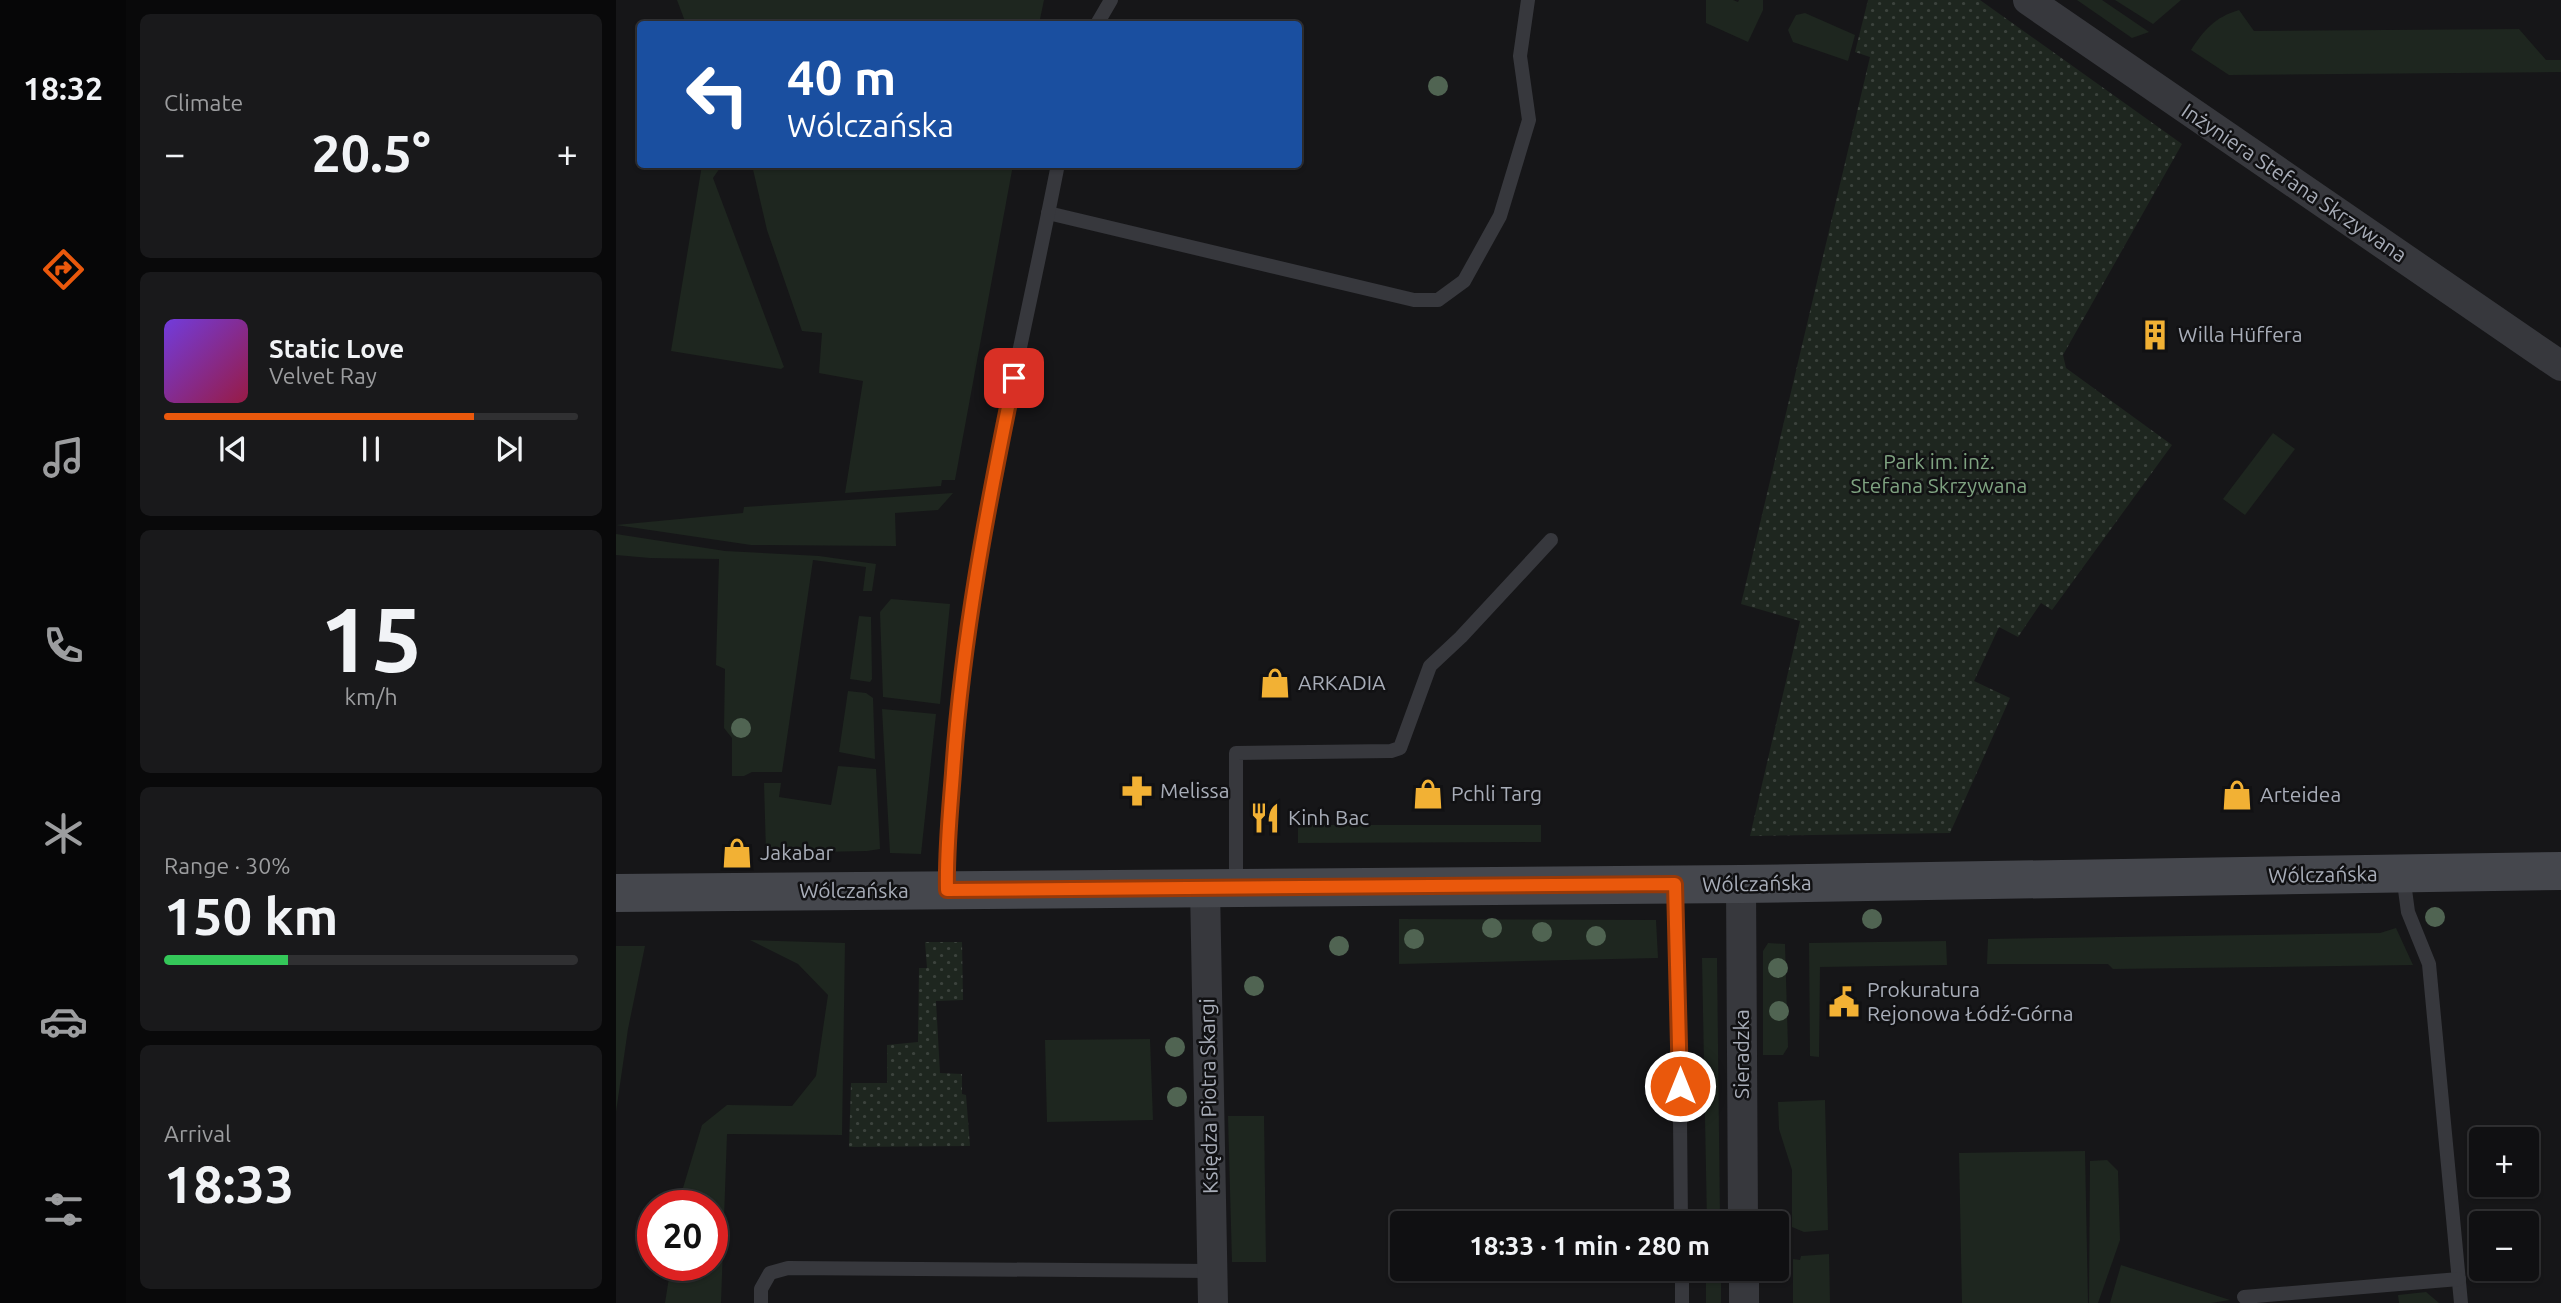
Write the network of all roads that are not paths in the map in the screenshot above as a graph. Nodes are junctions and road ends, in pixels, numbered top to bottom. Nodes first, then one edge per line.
1 (1111, 0) edge
2 (1528, 0) edge
3 (2028, 0) edge
4 (1099, 21) edge
5 (1057, 168) edge
6 (1048, 213) junction
7 (2561, 366) edge
8 (1551, 540) dead end
9 (2561, 871) edge
10 (2403, 874) junction
11 (1675, 884) junction
12 (1741, 884) junction
13 (1220, 888) junction
14 (947, 890) junction
15 (616, 893) edge
16 (1681, 1211) edge
17 (1743, 1211) edge
18 (1212, 1271) junction
19 (2459, 1279) junction
20 (1682, 1281) edge
21 (1744, 1281) edge
22 (2244, 1297) dead end
23 (761, 1303) edge
24 (1213, 1303) edge
25 (1682, 1303) edge
26 (1744, 1303) edge
27 (2461, 1303) edge

1 - 4 lane
2 - 6 lane
3 - 7 street, Inżyniera Stefana Skrzywana
5 - 6 lane
6 - 14 lane
8 - 13 lane
9 - 10 street, Wólczańska
10 - 12 street, Wólczańska
10 - 19 lane
11 - 12 street, Wólczańska
11 - 13 street, Wólczańska
11 - 16 lane
12 - 17 street, Sieradzka
13 - 14 street, Wólczańska
13 - 18 street, Księdza Piotra Skargi
14 - 15 street, Wólczańska
18 - 23 lane
18 - 24 street, Księdza Piotra Skargi
19 - 22 lane
19 - 27 lane
20 - 25 lane
21 - 26 street

